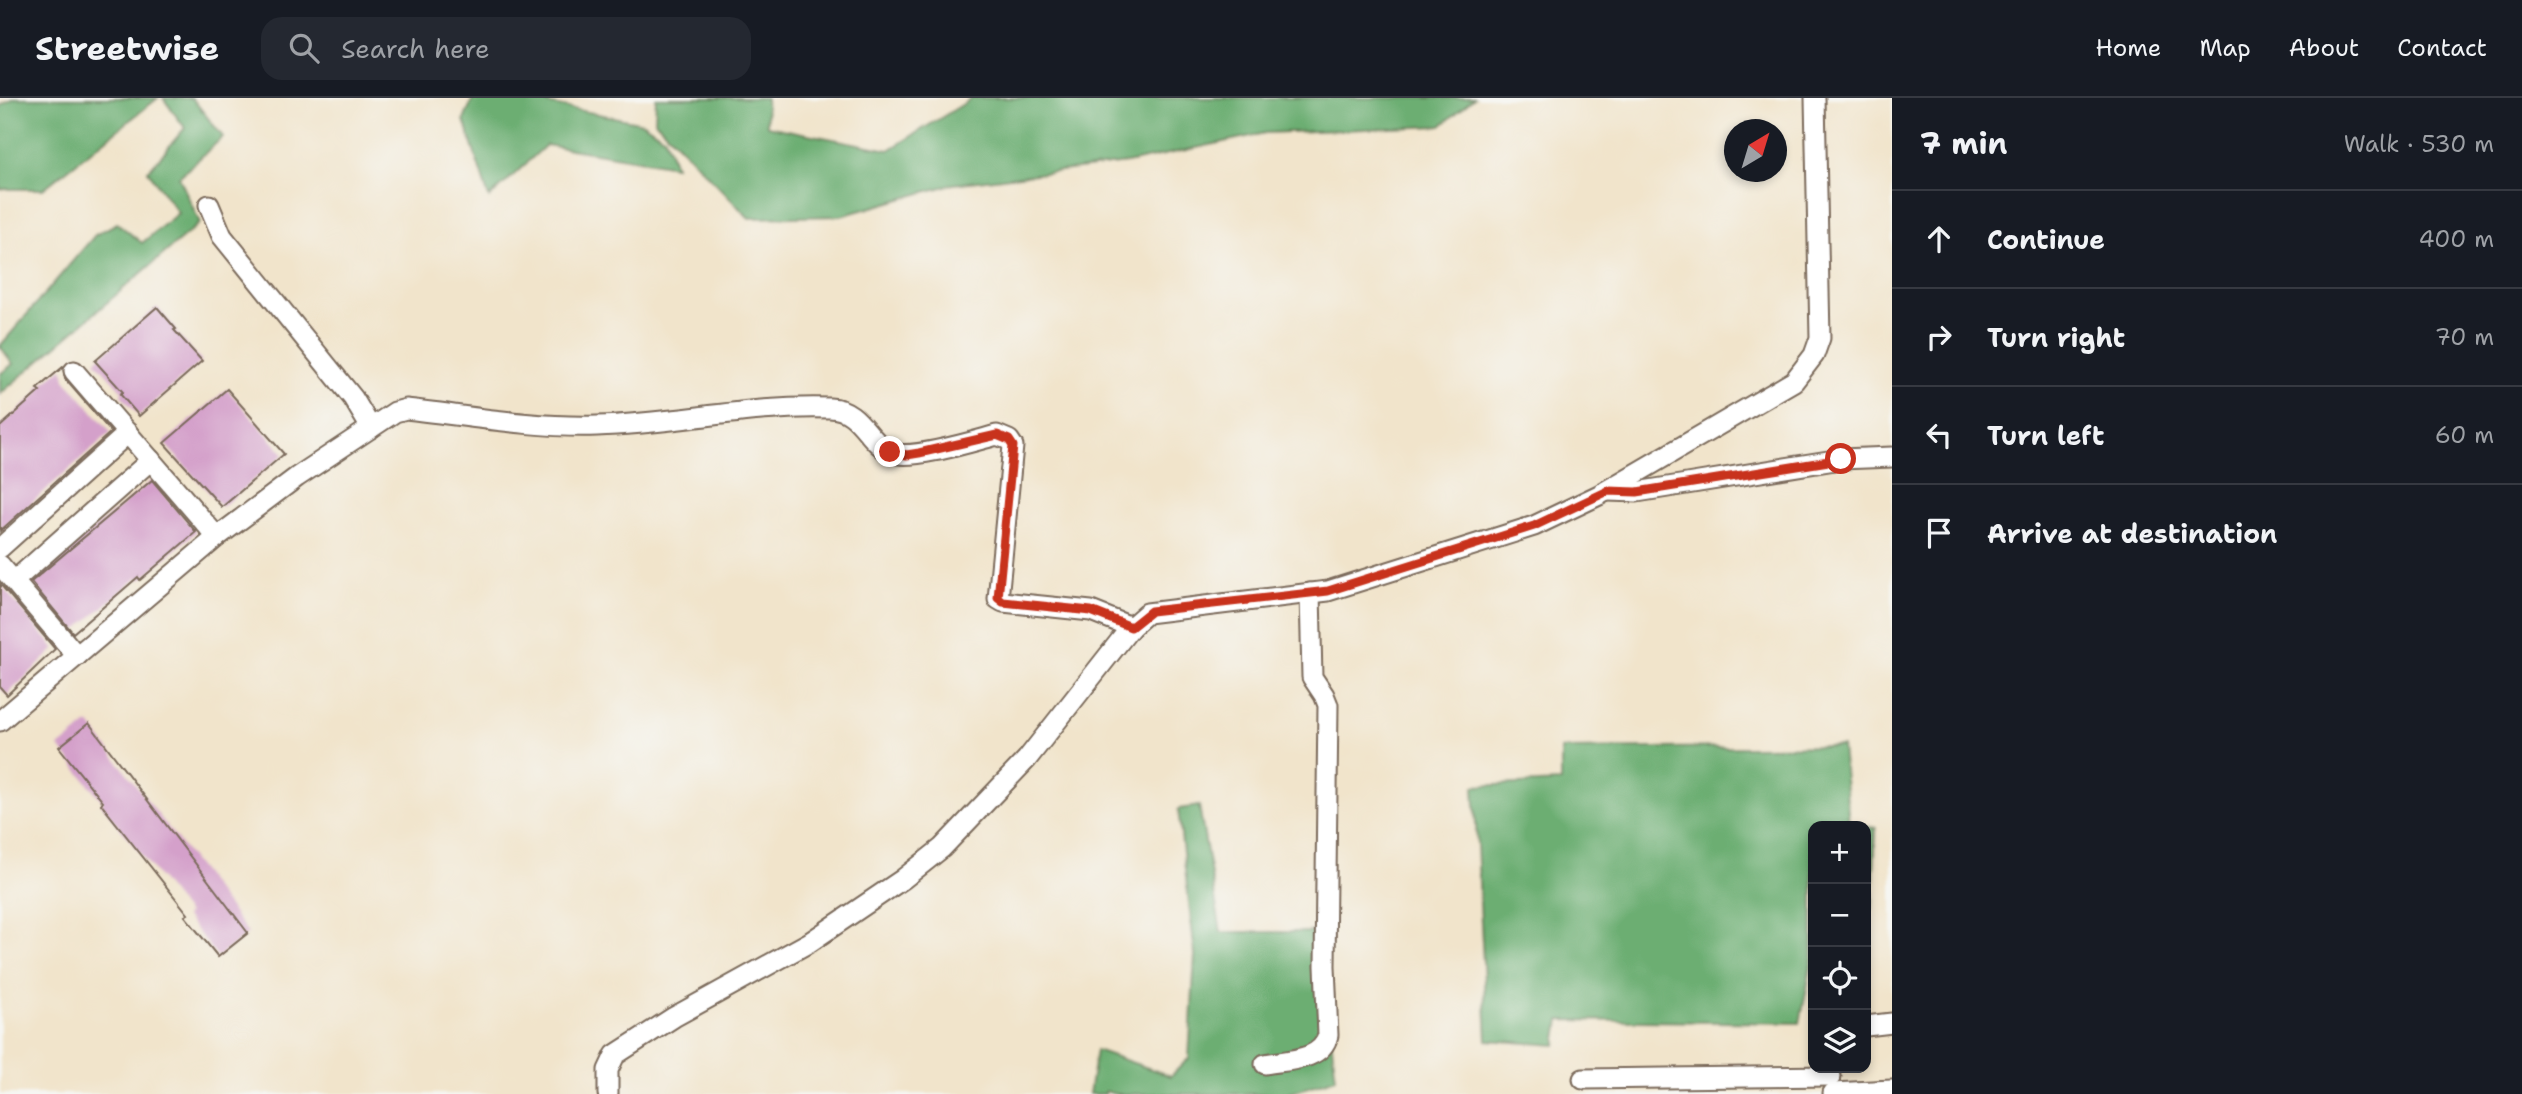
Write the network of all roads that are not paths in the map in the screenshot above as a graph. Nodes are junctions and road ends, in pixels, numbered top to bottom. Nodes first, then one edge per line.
1 (1815, 98) edge
2 (209, 205) dead end
3 (74, 371) dead end
4 (371, 428) junction
5 (128, 433) junction
6 (1892, 457) edge
7 (151, 460) junction
8 (1608, 491) junction
9 (218, 537) junction
10 (0, 548) edge
11 (5, 574) edge
12 (1310, 593) junction
13 (1131, 627) junction
14 (77, 656) junction
15 (3, 713) edge
16 (1892, 1023) edge
17 (1871, 1025) edge
18 (1265, 1064) dead end
19 (1583, 1079) dead end
20 (1832, 1083) edge
21 (1892, 1090) edge
22 (608, 1094) edge

1 - 8 street
2 - 4 street
3 - 5 street
4 - 9 street
4 - 13 street
5 - 7 street
5 - 10 street
6 - 8 street
7 - 9 street
7 - 11 street
8 - 12 street
9 - 14 street
11 - 14 street
12 - 13 street
12 - 18 street
13 - 22 street
14 - 15 street
16 - 17 street
19 - 20 street
20 - 21 street

